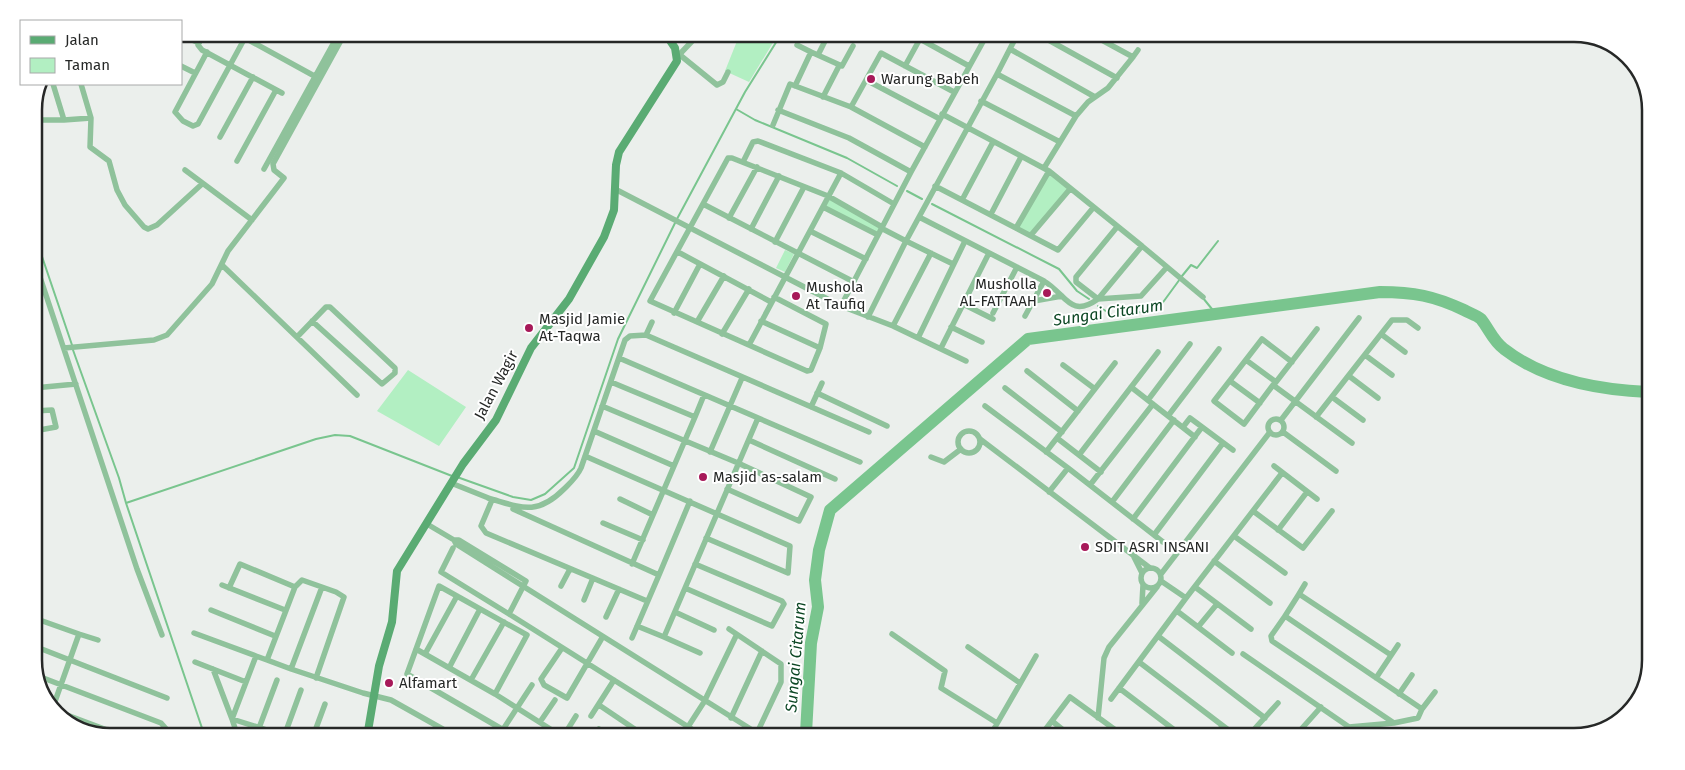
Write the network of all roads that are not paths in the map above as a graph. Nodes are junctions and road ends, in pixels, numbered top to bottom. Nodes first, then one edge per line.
1 (242, 43) edge
2 (258, 43) edge
3 (334, 43) edge
4 (339, 43) edge
5 (672, 43) edge
6 (691, 43) edge
7 (824, 43) edge
8 (918, 43) edge
9 (930, 43) edge
10 (980, 43) edge
11 (1013, 43) edge
12 (1052, 43) edge
13 (1107, 43) edge
14 (199, 44) edge
15 (797, 45) dead end
16 (853, 46) dead end
17 (1010, 49) junction
18 (1138, 50) dead end
19 (207, 52) junction
20 (811, 52) junction
21 (818, 55) junction
22 (678, 56) junction
23 (1133, 57) junction
24 (230, 64) junction
25 (182, 66) edge
26 (839, 66) junction
27 (906, 66) junction
28 (969, 66) junction
29 (728, 72) dead end
30 (195, 73) junction
31 (996, 74) junction
32 (253, 77) junction
33 (317, 78) junction
34 (1117, 78) junction
35 (866, 80) junction
36 (53, 85) edge
37 (81, 85) edge
38 (795, 86) junction
39 (954, 92) junction
40 (823, 97) junction
41 (1095, 97) junction
42 (981, 101) junction
43 (851, 107) junction
44 (778, 110) junction
45 (941, 116) junction
46 (1076, 116) junction
47 (91, 118) junction
48 (43, 120) edge
49 (64, 120) junction
50 (773, 125) dead end
51 (967, 127) junction
52 (220, 137) dead end
53 (994, 142) junction
54 (1060, 142) junction
55 (925, 147) junction
56 (1021, 157) junction
57 (237, 161) dead end
58 (743, 162) junction
59 (756, 167) junction
60 (264, 169) dead end
61 (185, 170) dead end
62 (1046, 170) junction
63 (911, 172) junction
64 (841, 173) junction
65 (778, 176) junction
66 (202, 184) junction
67 (934, 186) junction
68 (804, 187) junction
69 (615, 189) junction
70 (1070, 189) junction
71 (828, 196) junction
72 (962, 200) junction
73 (703, 204) junction
74 (894, 204) junction
75 (822, 208) junction
76 (1093, 208) junction
77 (991, 214) junction
78 (919, 217) junction
79 (729, 218) junction
80 (252, 220) junction
81 (690, 227) junction
82 (881, 227) junction
83 (1117, 227) junction
84 (1016, 228) junction
85 (751, 229) junction
86 (810, 231) junction
87 (878, 235) junction
88 (1031, 235) junction
89 (906, 241) junction
90 (965, 241) junction
91 (775, 242) junction
92 (1142, 246) junction
93 (678, 252) junction
94 (798, 253) junction
95 (989, 253) junction
96 (931, 254) junction
97 (866, 259) junction
98 (700, 264) junction
99 (953, 264) junction
100 (223, 266) junction
101 (1016, 266) junction
102 (1167, 266) junction
103 (724, 276) junction
104 (784, 278) junction
105 (1044, 281) junction
106 (854, 282) junction
107 (749, 289) junction
108 (43, 291) edge
109 (1062, 296) junction
110 (1203, 298) dead end
111 (772, 299) junction
112 (1098, 300) junction
113 (1034, 301) junction
114 (963, 304) junction
115 (841, 306) junction
116 (674, 313) junction
117 (1025, 316) dead end
118 (868, 317) junction
119 (1358, 318) dead end
120 (312, 321) junction
121 (761, 321) junction
122 (652, 322) dead end
123 (696, 322) junction
124 (893, 326) junction
125 (950, 327) junction
126 (1418, 328) dead end
127 (1317, 329) dead end
128 (722, 334) junction
129 (1381, 334) junction
130 (646, 335) junction
131 (297, 336) junction
132 (918, 338) junction
133 (982, 342) dead end
134 (1190, 344) dead end
135 (749, 346) junction
136 (65, 348) junction
137 (820, 348) junction
138 (941, 348) junction
139 (1219, 349) dead end
140 (1158, 352) dead end
141 (1405, 352) dead end
142 (1365, 355) junction
143 (619, 358) junction
144 (1246, 360) junction
145 (966, 361) dead end
146 (1292, 362) junction
147 (1114, 363) dead end
148 (1063, 366) dead end
149 (1027, 372) dead end
150 (1392, 374) dead end
151 (1349, 376) junction
152 (742, 378) junction
153 (1230, 381) junction
154 (611, 382) junction
155 (822, 383) dead end
156 (76, 384) junction
157 (1274, 384) junction
158 (43, 387) edge
159 (1132, 387) junction
160 (1006, 388) dead end
161 (1095, 389) junction
162 (817, 393) junction
163 (357, 395) dead end
164 (704, 395) junction
165 (1332, 397) junction
166 (1378, 398) dead end
167 (1295, 401) junction
168 (1151, 402) junction
169 (1260, 403) junction
170 (602, 406) junction
171 (730, 406) junction
172 (985, 406) dead end
173 (812, 407) junction
174 (43, 410) edge
175 (1078, 410) junction
176 (1168, 416) junction
177 (695, 417) junction
178 (1316, 417) junction
179 (758, 418) junction
180 (1174, 420) junction
181 (1281, 420) junction
182 (1363, 420) dead end
183 (886, 426) dead end
184 (1183, 427) junction
185 (1202, 427) junction
186 (43, 429) edge
187 (594, 431) junction
188 (870, 432) dead end
189 (1062, 432) junction
190 (1270, 432) junction
191 (1283, 432) junction
192 (1195, 437) junction
193 (1058, 438) junction
194 (748, 440) junction
195 (980, 440) junction
196 (685, 442) junction
197 (1223, 443) junction
198 (1352, 444) dead end
199 (961, 449) junction
200 (1233, 450) dead end
201 (710, 452) junction
202 (1046, 452) junction
203 (1079, 455) junction
204 (586, 456) junction
205 (931, 457) dead end
206 (860, 462) dead end
207 (738, 463) junction
208 (674, 466) junction
209 (1274, 466) dead end
210 (1068, 468) junction
211 (1336, 471) dead end
212 (1101, 472) junction
213 (1282, 473) junction
214 (835, 480) dead end
215 (452, 482) junction
216 (1090, 485) junction
217 (664, 489) junction
218 (727, 489) junction
219 (1049, 492) junction
220 (1307, 492) junction
221 (490, 499) junction
222 (620, 499) dead end
223 (1317, 499) dead end
224 (690, 501) junction
225 (1112, 502) junction
226 (1253, 511) junction
227 (1332, 511) dead end
228 (717, 512) junction
229 (653, 515) junction
230 (1133, 519) junction
231 (603, 523) dead end
232 (427, 524) junction
233 (1278, 530) junction
234 (1154, 535) junction
235 (1234, 536) junction
236 (706, 538) junction
237 (642, 540) junction
238 (1163, 542) dead end
239 (453, 548) dead end
240 (1134, 556) junction
241 (1214, 562) junction
242 (632, 564) junction
243 (695, 564) junction
244 (1150, 568) junction
245 (570, 569) junction
246 (1142, 573) junction
247 (1285, 573) dead end
248 (1161, 574) junction
249 (659, 575) junction
250 (593, 578) junction
251 (1161, 581) junction
252 (1305, 584) dead end
253 (222, 585) dead end
254 (1143, 585) junction
255 (524, 586) junction
256 (561, 586) dead end
257 (295, 587) junction
258 (322, 587) junction
259 (1157, 587) junction
260 (1195, 587) junction
261 (229, 588) junction
262 (685, 588) junction
263 (619, 589) junction
264 (1299, 594) junction
265 (458, 596) junction
266 (1186, 598) junction
267 (584, 600) dead end
268 (648, 601) junction
269 (1270, 603) dead end
270 (1142, 604) junction
271 (1217, 604) junction
272 (480, 609) junction
273 (211, 610) dead end
274 (285, 610) junction
275 (1177, 611) junction
276 (675, 612) junction
277 (509, 614) junction
278 (1285, 616) junction
279 (606, 617) dead end
280 (43, 621) edge
281 (504, 622) junction
282 (636, 626) junction
283 (1198, 627) junction
284 (1251, 629) dead end
285 (714, 630) dead end
286 (729, 630) dead end
287 (194, 632) dead end
288 (79, 634) junction
289 (892, 634) dead end
290 (162, 635) dead end
291 (276, 636) junction
292 (736, 636) junction
293 (1158, 636) junction
294 (664, 637) junction
295 (602, 638) junction
296 (632, 638) dead end
297 (98, 640) dead end
298 (1398, 645) dead end
299 (968, 647) dead end
300 (562, 648) junction
301 (43, 649) edge
302 (416, 649) junction
303 (762, 650) junction
304 (700, 653) dead end
305 (1232, 653) dead end
306 (425, 654) junction
307 (1243, 654) dead end
308 (1391, 655) junction
309 (256, 656) junction
310 (1036, 656) dead end
311 (71, 660) junction
312 (267, 660) junction
313 (195, 662) dead end
314 (1139, 662) junction
315 (588, 664) junction
316 (449, 668) junction
317 (213, 669) junction
318 (290, 669) junction
319 (1412, 675) dead end
320 (316, 678) junction
321 (1376, 678) junction
322 (46, 679) edge
323 (277, 680) dead end
324 (471, 680) junction
325 (614, 680) junction
326 (246, 682) junction
327 (1020, 683) junction
328 (61, 685) junction
329 (532, 685) dead end
330 (1119, 688) junction
331 (301, 690) dead end
332 (1435, 692) dead end
333 (495, 694) junction
334 (1399, 694) junction
335 (374, 696) junction
336 (167, 698) dead end
337 (56, 699) edge
338 (1111, 699) dead end
339 (555, 700) dead end
340 (704, 702) junction
341 (1278, 703) dead end
342 (325, 704) dead end
343 (598, 705) junction
344 (518, 707) junction
345 (1321, 707) junction
346 (1422, 710) junction
347 (576, 716) dead end
348 (591, 716) dead end
349 (730, 718) junction
350 (1098, 718) junction
351 (1265, 718) junction
352 (232, 719) junction
353 (1052, 721) junction
354 (540, 722) junction
355 (1394, 722) junction
356 (997, 723) junction
357 (1222, 726) joint
358 (688, 727) joint
359 (165, 728) edge
360 (235, 728) edge
361 (259, 728) joint
362 (287, 728) edge
363 (316, 728) edge
364 (369, 728) edge
365 (441, 728) edge
366 (499, 728) edge
367 (506, 728) edge
368 (549, 728) edge
369 (568, 728) edge
370 (633, 728) edge
371 (748, 728) edge
372 (759, 728) edge
373 (994, 728) edge
374 (1047, 728) edge
375 (1061, 728) edge
376 (1112, 728) edge
377 (1172, 728) edge
378 (1225, 728) edge
379 (1256, 728) edge
380 (1302, 728) edge

1 - 24 street
2 - 33 street
3 - 33 street
4 - 33 street
5 - 22 street
6 - 22 street
7 - 21 street
8 - 27 street
9 - 28 street
10 - 28 street
11 - 17 street
12 - 34 street
13 - 23 street
14 - 19 street
15 - 20 street
16 - 26 street
17 - 31 street
17 - 41 street
18 - 23 street
19 - 24 street
19 - 30 street
20 - 21 street
20 - 38 street
21 - 26 street
22 - 29 street
22 - 69 street, Jalan Wagir
23 - 34 street
24 - 30 street
24 - 32 street
25 - 30 street
26 - 40 street
27 - 35 street
27 - 39 street
28 - 39 street
31 - 42 street
31 - 46 street
32 - 52 street
32 - 57 street
33 - 60 street
33 - 80 street
34 - 41 street
35 - 43 street
35 - 45 street
36 - 49 street
37 - 47 street
38 - 40 street
38 - 44 street
39 - 45 street
40 - 43 street
41 - 46 street
42 - 51 street
42 - 54 street
43 - 55 street
44 - 50 street
44 - 63 street
45 - 51 street
45 - 55 street
46 - 54 street
47 - 49 street
47 - 66 street
48 - 49 street
51 - 53 street
51 - 67 street
53 - 56 street
53 - 72 street
54 - 62 street
55 - 63 street
56 - 62 street
56 - 77 street
58 - 59 street
58 - 64 street
58 - 73 street
59 - 65 street
59 - 79 street
61 - 66 street
62 - 70 street
62 - 84 street
63 - 74 street
64 - 71 street
64 - 74 street
65 - 68 street
65 - 85 street
66 - 80 street
67 - 72 street
67 - 78 street
68 - 71 street
68 - 91 street
69 - 81 street
69 - 215 street, Jalan Wagir
70 - 76 street
70 - 88 street
71 - 75 street
71 - 82 street
72 - 77 street
73 - 79 street
73 - 81 street
74 - 82 street
75 - 86 street
75 - 87 street
76 - 83 street
76 - 88 street
77 - 84 street
78 - 89 street
78 - 90 street
79 - 85 street
80 - 100 street
81 - 93 street
81 - 104 street
82 - 87 street
82 - 89 street
83 - 92 street
83 - 112 street
84 - 88 street
85 - 91 street
86 - 94 street
86 - 97 street
87 - 97 street
89 - 96 street
89 - 118 street
90 - 95 street
90 - 99 street
91 - 94 street
92 - 102 street
92 - 112 street
93 - 98 street
93 - 116 street
94 - 104 street
94 - 106 street
95 - 101 street
95 - 114 street
96 - 99 street
96 - 124 street
97 - 106 street
98 - 103 street
98 - 116 street
99 - 132 street
100 - 131 street
100 - 136 street
101 - 105 street
101 - 114 street
102 - 110 street
102 - 112 street
103 - 107 street
103 - 123 street
104 - 111 street
104 - 115 street
105 - 109 street
105 - 113 street
106 - 115 street
107 - 111 street
107 - 128 street
108 - 136 street
109 - 112 street
109 - 113 street
111 - 121 street
111 - 137 street
113 - 117 street
114 - 125 street
115 - 118 street
116 - 123 street
118 - 124 street
119 - 167 street
120 - 120 street
120 - 131 street
121 - 135 street
121 - 137 street
122 - 130 street
123 - 128 street
124 - 132 street
125 - 133 street
125 - 138 street
126 - 129 street
127 - 146 street
128 - 135 street
129 - 141 street
129 - 142 street
130 - 143 street
130 - 152 street
131 - 163 street
132 - 138 street
134 - 168 street
135 - 137 street
136 - 156 street
138 - 145 street
139 - 176 street
140 - 159 street
142 - 150 street
142 - 151 street
143 - 154 street
143 - 164 street
144 - 146 street
144 - 153 street
144 - 157 street
146 - 157 street
147 - 161 street
148 - 161 street
149 - 175 street
151 - 165 street
151 - 166 street
152 - 171 street
152 - 173 street
153 - 169 street
153 - 169 street
154 - 170 street
154 - 177 street
155 - 162 street
156 - 158 street
156 - 290 street
157 - 167 street
157 - 169 street
159 - 168 street
159 - 203 street
160 - 189 street
161 - 175 street
162 - 173 street
162 - 183 street
164 - 171 street
164 - 177 street
165 - 178 street
165 - 182 street
167 - 178 street
167 - 181 street
168 - 176 street
168 - 212 street
170 - 187 street
170 - 196 street
171 - 179 street
171 - 201 street
172 - 202 street
173 - 188 street
174 - 186 street
175 - 189 street
176 - 180 street
177 - 196 street
178 - 198 street
179 - 194 street
179 - 206 street
180 - 184 street
180 - 225 street
181 - 190 street
181 - 191 street
184 - 185 street
184 - 192 street
185 - 192 street
185 - 197 street
187 - 204 street
187 - 208 street
189 - 193 street
190 - 191 street
190 - 248 street
191 - 211 street
192 - 230 street
193 - 202 street
193 - 203 street
194 - 207 street
194 - 214 street
195 - 199 street
195 - 199 street
195 - 219 street
196 - 201 street
196 - 208 street
197 - 200 street
197 - 234 street
199 - 205 street
201 - 207 street
202 - 210 street
203 - 212 street
204 - 217 street
204 - 221 street
207 - 218 street
207 - 218 street
208 - 217 street
209 - 213 street
210 - 216 street
210 - 219 street
212 - 216 street
213 - 220 street
213 - 226 street
215 - 221 street
215 - 232 street, Jalan Wagir
216 - 225 street
217 - 224 street
217 - 229 street
218 - 228 street
219 - 240 street
220 - 223 street
220 - 233 street
221 - 242 street
221 - 245 street
222 - 229 street
224 - 228 street
224 - 249 street
225 - 230 street
226 - 233 street
226 - 235 street
227 - 233 street
228 - 236 street
228 - 236 street
229 - 237 street
230 - 234 street
231 - 237 street
232 - 255 street
232 - 335 street, Jalan Wagir
234 - 238 street
235 - 241 street
235 - 247 street
236 - 243 street
237 - 242 street
239 - 277 street
240 - 244 street
240 - 246 street
241 - 260 street
241 - 269 street
242 - 249 street
243 - 262 street
243 - 262 street
244 - 246 street
244 - 248 street
245 - 250 street
245 - 256 street
246 - 254 street
248 - 251 street
249 - 268 street
250 - 263 street
250 - 267 street
251 - 259 street
251 - 266 street
252 - 264 street
253 - 261 street
254 - 259 street
254 - 270 street
255 - 277 street
255 - 295 street
257 - 258 street
257 - 261 street
257 - 274 street
258 - 318 street
258 - 320 street
259 - 270 street
260 - 266 street
260 - 271 street
261 - 274 street
262 - 276 street
263 - 268 street
263 - 279 street
264 - 278 street
264 - 308 street
265 - 272 street
265 - 302 street
265 - 306 street
266 - 275 street
268 - 282 street
270 - 350 street
271 - 283 street
271 - 284 street
272 - 281 street
272 - 316 street
273 - 291 street
274 - 291 street
275 - 283 street
275 - 293 street
276 - 285 street
276 - 294 street
277 - 300 street
278 - 321 street
278 - 355 street
280 - 288 street
281 - 324 street
281 - 333 street
282 - 294 street
282 - 296 street
283 - 305 street
286 - 292 street
287 - 309 street
288 - 297 street
288 - 311 street
289 - 356 street
291 - 312 street
292 - 303 street
292 - 340 street
293 - 314 street
293 - 351 street
294 - 304 street
295 - 315 street
295 - 340 street
298 - 308 street
299 - 327 street
300 - 315 street
300 - 315 street
301 - 311 street
302 - 306 street
302 - 366 street
303 - 349 street
303 - 372 street
306 - 316 street
307 - 345 street
308 - 321 street
309 - 312 street
309 - 326 street
310 - 327 street
311 - 328 street
311 - 336 street
312 - 318 street
313 - 317 street
314 - 330 street
314 - 357 street
315 - 325 street
316 - 324 street
317 - 326 street
317 - 352 street
318 - 320 street
319 - 334 street
320 - 335 street
321 - 334 street
322 - 328 street
323 - 361 street
324 - 333 street
325 - 343 street
325 - 358 street
326 - 352 street
327 - 356 street
328 - 337 street
328 - 359 street
329 - 344 street
330 - 338 street
330 - 377 street
331 - 362 street
332 - 346 street
333 - 344 street
334 - 346 street
335 - 364 street, Jalan Wagir
335 - 365 street
339 - 354 street
340 - 349 street
340 - 358 street
341 - 351 street
342 - 363 street
343 - 348 street
343 - 370 street
344 - 354 street
344 - 367 street
345 - 355 street
345 - 380 street
346 - 355 street
347 - 369 street
349 - 371 street
350 - 353 street
350 - 376 street
351 - 379 street
352 - 360 street
352 - 361 street
353 - 374 street
353 - 375 street
354 - 368 street
356 - 373 street
357 - 378 street

